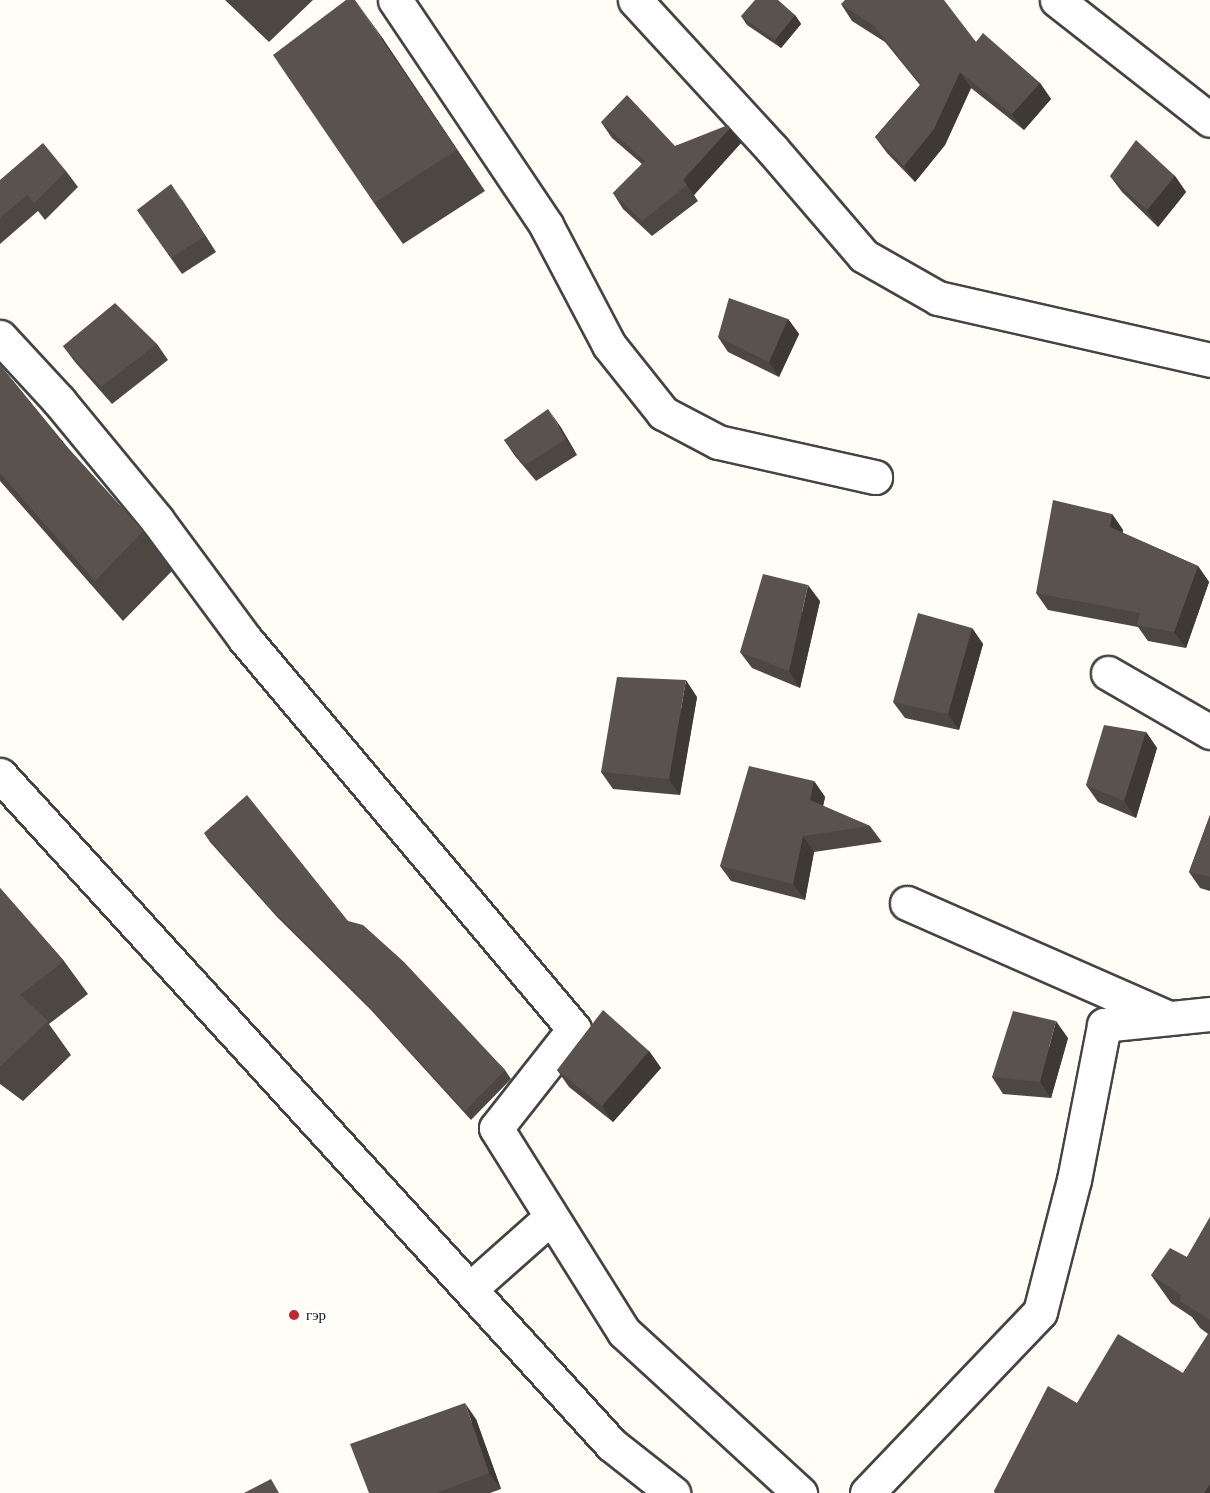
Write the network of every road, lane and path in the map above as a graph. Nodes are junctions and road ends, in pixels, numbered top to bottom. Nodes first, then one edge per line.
1 (395, 0) edge
2 (635, 0) edge
3 (1057, 0) edge
4 (1210, 120) edge
5 (0, 338) edge
6 (1210, 360) edge
7 (875, 477) dead end
8 (1108, 673) dead end
9 (1210, 732) edge
10 (0, 775) edge
11 (907, 903) dead end
12 (1210, 1014) edge
13 (1168, 1018) junction
14 (551, 1217) junction
15 (470, 1290) junction
16 (612, 1446) junction
17 (636, 1493) edge
18 (673, 1493) edge
19 (800, 1493) edge
20 (867, 1493) edge

1 - 7 street
2 - 6 street
3 - 4 street
5 - 14 street
8 - 9 street
10 - 15 street
11 - 13 street
12 - 13 street
13 - 20 street
14 - 15 street
14 - 19 street
15 - 16 street
16 - 17 street
16 - 18 street

